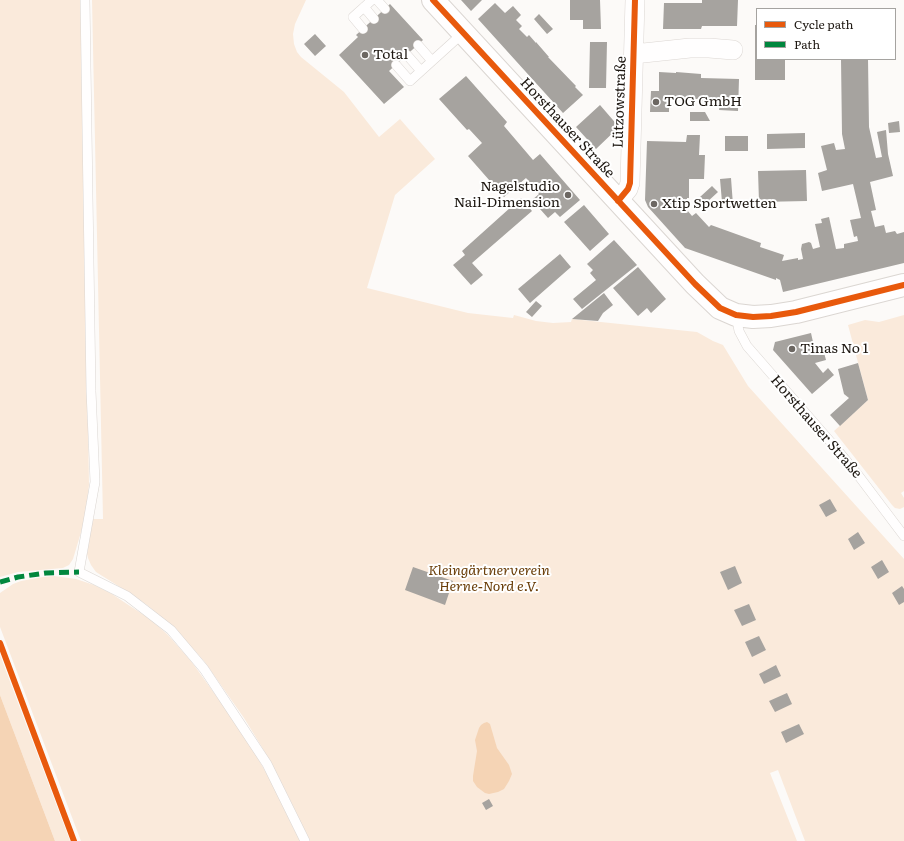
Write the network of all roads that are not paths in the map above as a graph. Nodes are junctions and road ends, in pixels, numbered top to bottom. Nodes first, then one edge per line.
1 (85, 0) edge
2 (372, 0) edge
3 (377, 0) edge
4 (433, 0) edge
5 (635, 0) edge
6 (364, 7) junction
7 (385, 9) dead end
8 (374, 19) dead end
9 (363, 29) dead end
10 (463, 33) junction
11 (418, 45) dead end
12 (733, 50) dead end
13 (634, 54) junction
14 (407, 55) dead end
15 (432, 61) junction
16 (396, 65) dead end
17 (421, 71) junction
18 (618, 201) junction
19 (904, 285) edge
20 (736, 315) junction
21 (904, 536) edge
22 (305, 841) edge

1 - 22 lane
2 - 6 lane
3 - 7 lane
4 - 10 main road, Horsthauser Straße
5 - 13 street, Lützowstraße
6 - 8 lane
6 - 9 lane
10 - 15 lane
10 - 18 main road, Horsthauser Straße
11 - 15 lane
12 - 13 street, Lützowstraße
13 - 18 street, Lützowstraße
14 - 17 lane
15 - 17 lane
16 - 17 lane
18 - 20 main road, Horsthauser Straße
19 - 20 main road, Horsthauser Straße
20 - 21 lane, Horsthauser Straße

